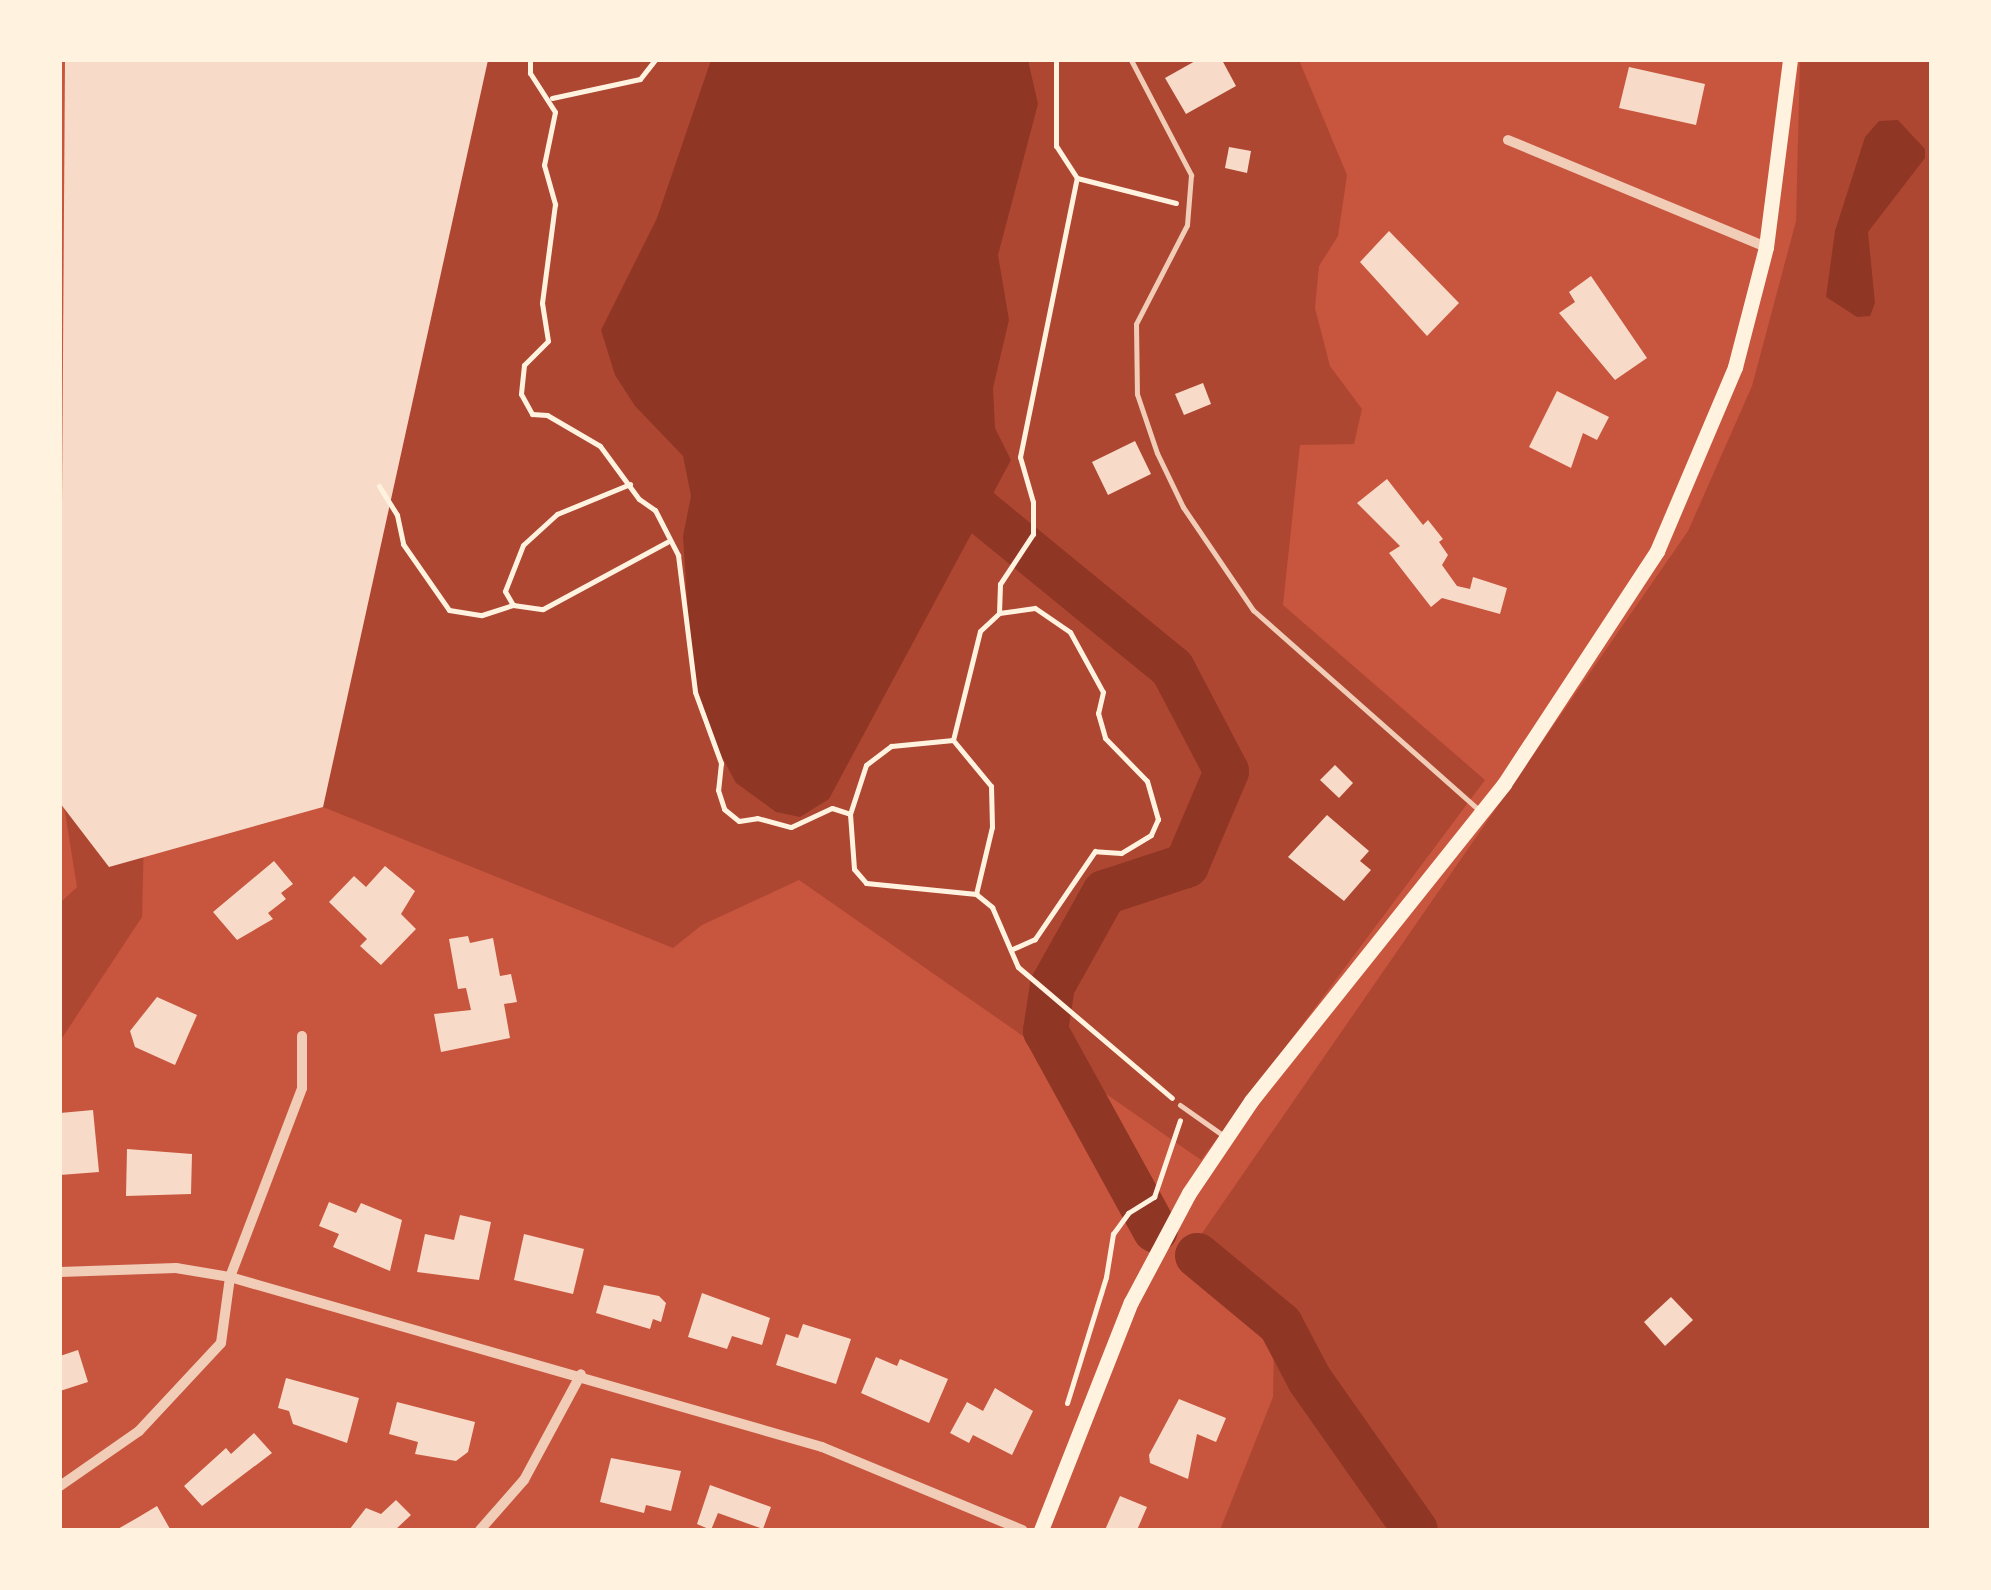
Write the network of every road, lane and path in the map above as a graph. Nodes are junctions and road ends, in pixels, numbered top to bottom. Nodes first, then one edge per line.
1 (530, 60) edge
2 (655, 60) edge
3 (1056, 60) edge
4 (1131, 60) edge
5 (1790, 60) edge
6 (552, 98) junction
7 (1508, 140) dead end
8 (1078, 178) junction
9 (1188, 206) junction
10 (1766, 247) junction
11 (630, 484) junction
12 (379, 486) dead end
13 (667, 542) junction
14 (513, 605) junction
15 (998, 612) junction
16 (954, 740) junction
17 (1480, 811) junction
18 (850, 814) junction
19 (976, 894) junction
20 (1012, 949) junction
21 (302, 1036) dead end
22 (1180, 1105) junction
23 (1227, 1138) junction
24 (60, 1272) edge
25 (230, 1277) junction
26 (581, 1374) junction
27 (1063, 1413) dead end
28 (60, 1486) edge
29 (480, 1530) edge
30 (1022, 1530) edge
31 (1042, 1530) edge

1 - 6 path
2 - 6 path
3 - 8 path
4 - 9 lane
5 - 10 main road
6 - 11 path
7 - 10 street
8 - 9 path
8 - 15 path
9 - 17 lane
10 - 17 main road
11 - 13 path
11 - 14 path
12 - 14 path
13 - 14 path
13 - 18 path
15 - 16 path
15 - 20 path
16 - 18 path
16 - 19 path
17 - 23 main road
18 - 19 path
19 - 20 path
20 - 22 path
21 - 25 street
22 - 23 lane
22 - 27 path
23 - 31 main road
24 - 25 street
25 - 26 street
25 - 28 street
26 - 29 street
26 - 30 street

